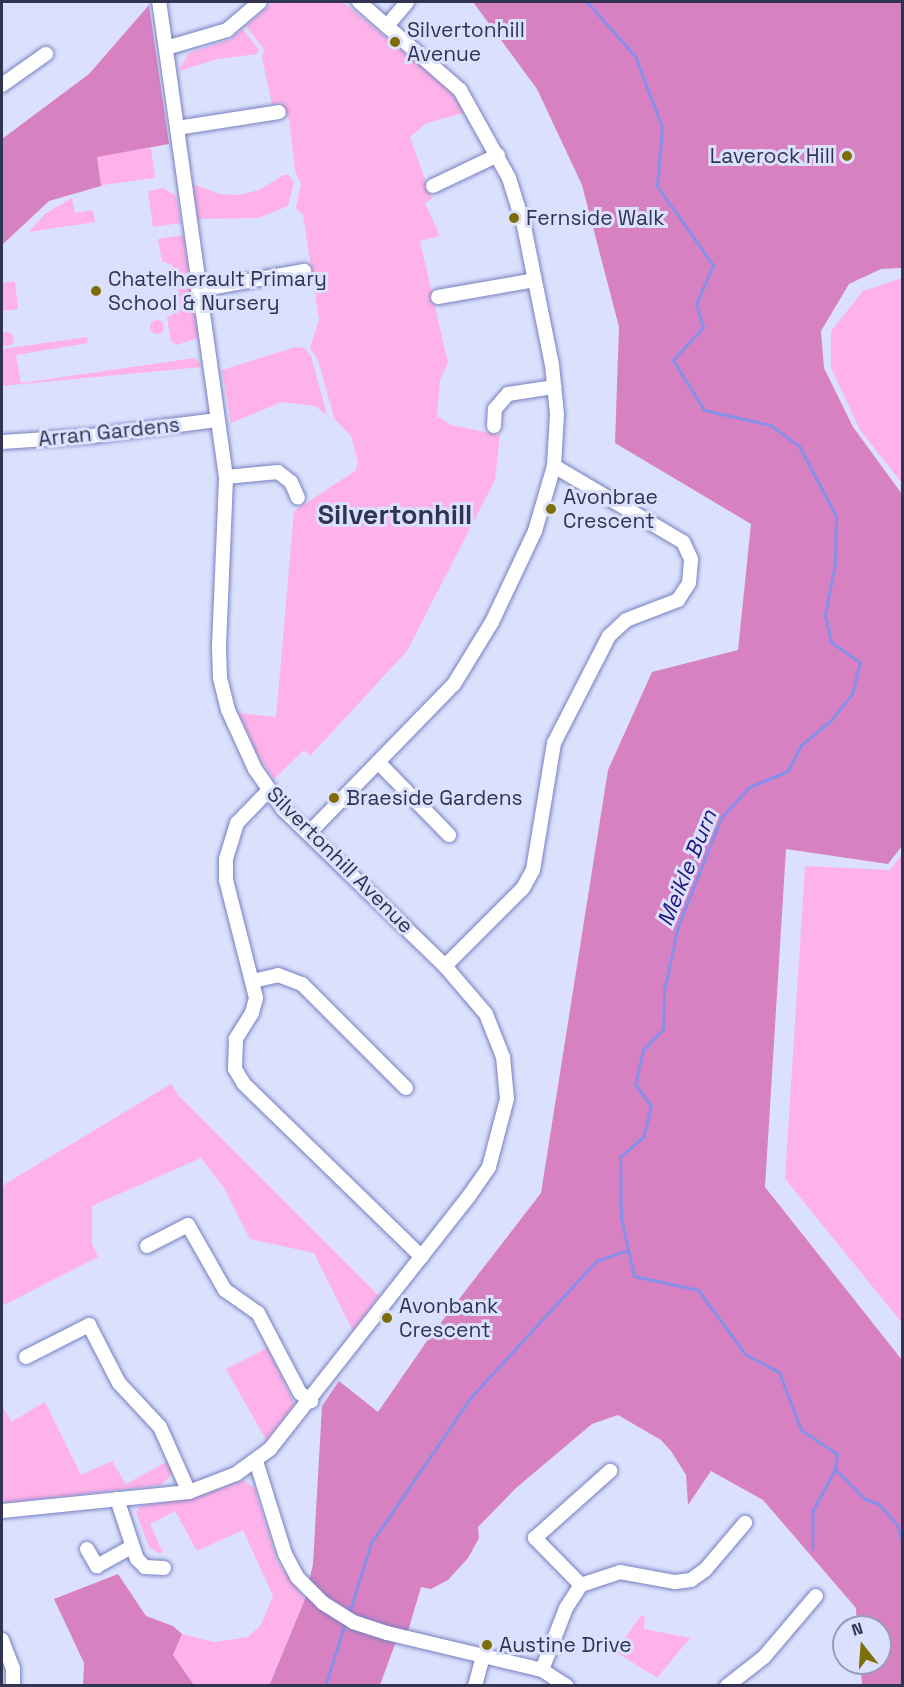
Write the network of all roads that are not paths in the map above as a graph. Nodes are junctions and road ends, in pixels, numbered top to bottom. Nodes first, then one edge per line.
1 (159, 2) edge
2 (260, 2) edge
3 (359, 2) edge
4 (407, 2) edge
5 (387, 26) junction
6 (166, 48) junction
7 (46, 54) dead end
8 (2, 85) edge
9 (279, 112) dead end
10 (177, 128) junction
11 (498, 155) junction
12 (433, 186) dead end
13 (304, 271) dead end
14 (535, 280) junction
15 (198, 290) junction
16 (438, 297) dead end
17 (554, 387) junction
18 (217, 420) junction
19 (494, 426) dead end
20 (2, 442) edge
21 (554, 466) junction
22 (226, 477) junction
23 (298, 498) dead end
24 (378, 762) junction
25 (268, 790) junction
26 (309, 833) junction
27 (449, 835) dead end
28 (445, 966) junction
29 (253, 981) junction
30 (406, 1088) dead end
31 (147, 1246) dead end
32 (422, 1257) junction
33 (26, 1357) dead end
34 (311, 1401) junction
35 (256, 1461) junction
36 (610, 1471) dead end
37 (183, 1493) junction
38 (117, 1500) junction
39 (2, 1511) edge
40 (745, 1523) dead end
41 (130, 1548) junction
42 (87, 1550) dead end
43 (164, 1568) dead end
44 (581, 1586) junction
45 (816, 1596) dead end
46 (2, 1640) edge
47 (483, 1656) junction
48 (542, 1670) junction
49 (13, 1686) edge
50 (475, 1686) edge
51 (567, 1686) edge
52 (727, 1686) edge

1 - 6 street, Silvertonhill Avenue
2 - 6 street
3 - 5 street
4 - 5 street
5 - 11 street
6 - 10 street, Silvertonhill Avenue
7 - 8 street
9 - 10 street
10 - 15 street, Silvertonhill Avenue
11 - 12 street
11 - 14 street
13 - 15 street
14 - 16 street
14 - 17 street
15 - 18 street, Silvertonhill Avenue
17 - 19 street
17 - 21 street
18 - 20 street, Arran Gardens
18 - 22 street, Silvertonhill Avenue
21 - 24 street
21 - 28 street
22 - 23 street
22 - 25 street, Silvertonhill Avenue
24 - 26 street
24 - 27 street
25 - 26 street, Silvertonhill Avenue
25 - 29 street
26 - 28 street, Silvertonhill Avenue
28 - 32 street, Silvertonhill Avenue
29 - 30 street
29 - 32 street
31 - 34 street
32 - 34 street, Silvertonhill Avenue
33 - 37 street
34 - 35 street, Silvertonhill Avenue
35 - 37 street, Silvertonhill Avenue
35 - 47 street
36 - 44 street
37 - 38 street, Silvertonhill Avenue
38 - 39 street, Silvertonhill Avenue
38 - 41 street
40 - 44 street
41 - 42 street
41 - 43 street
44 - 48 street
45 - 52 street
46 - 49 street
47 - 48 street
47 - 50 street
48 - 51 street

